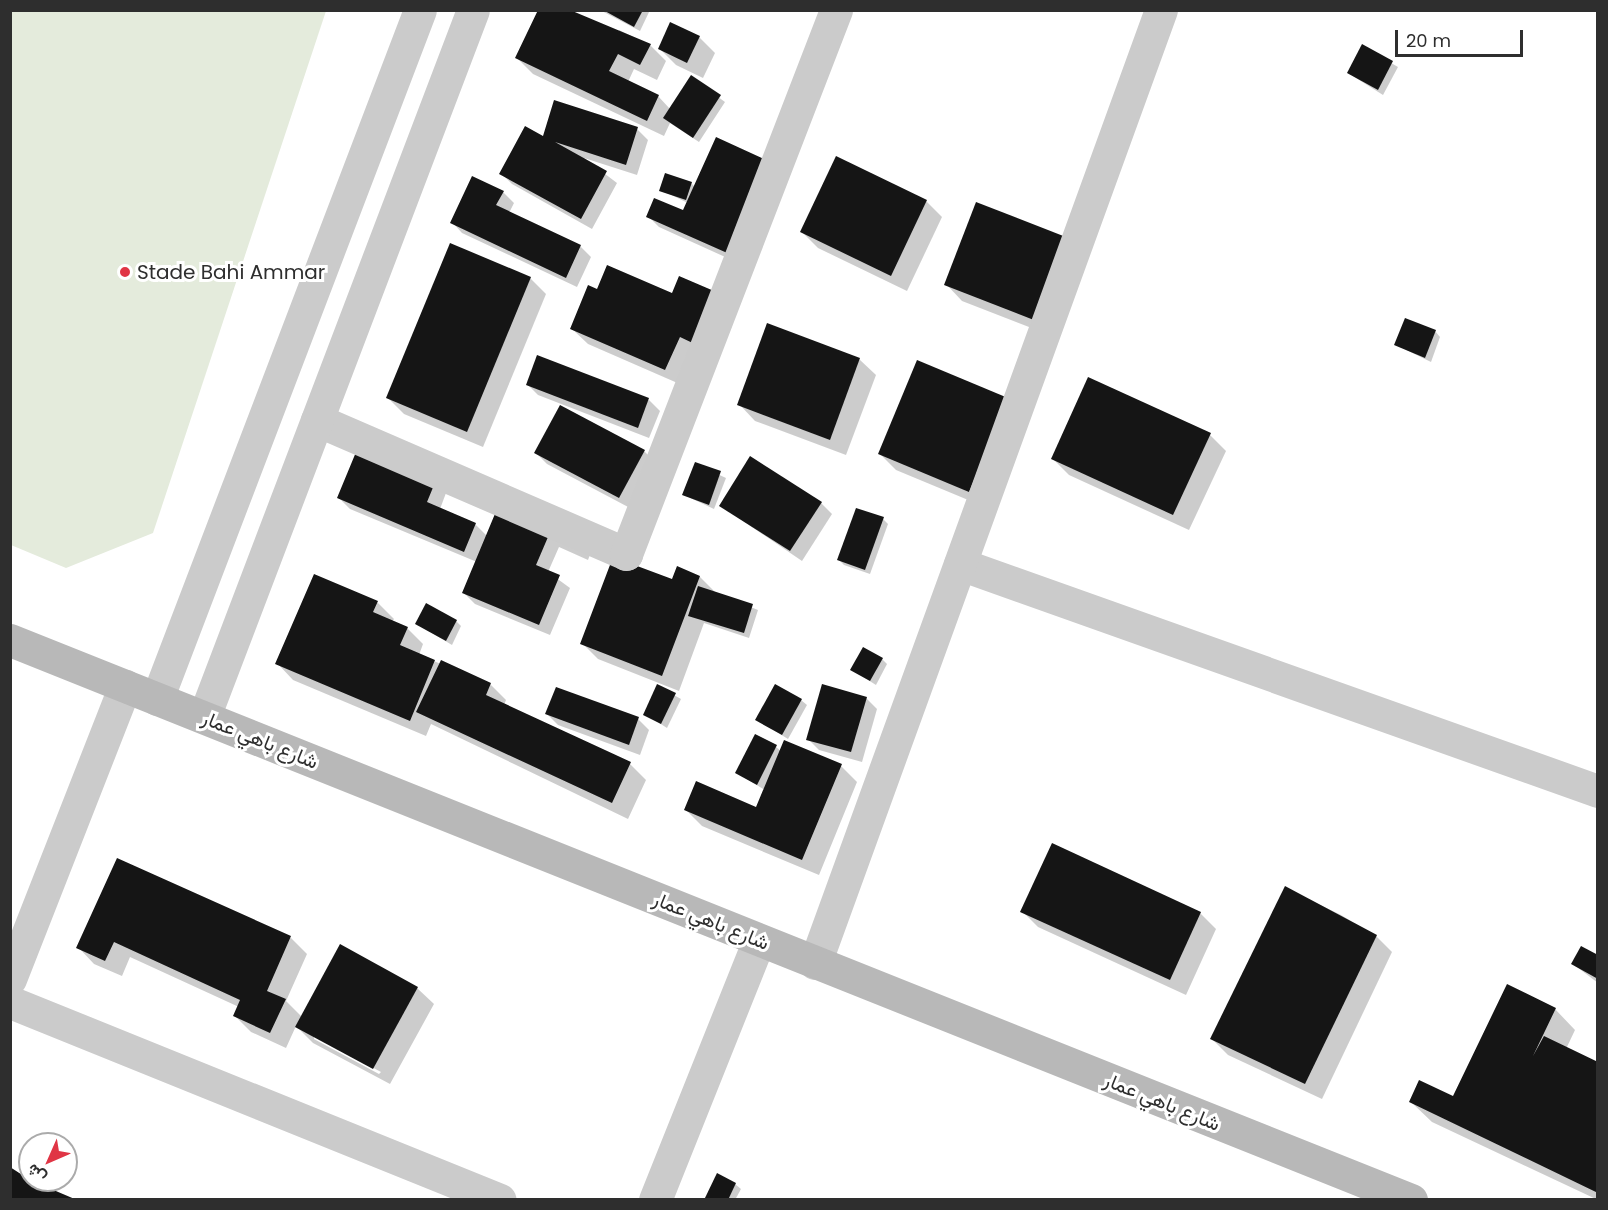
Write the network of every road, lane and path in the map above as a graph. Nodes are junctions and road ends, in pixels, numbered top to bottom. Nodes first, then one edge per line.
1 (420, 10) edge
2 (473, 10) edge
3 (836, 10) edge
4 (1161, 10) edge
5 (317, 420) junction
6 (960, 564) junction
7 (10, 640) edge
8 (125, 686) junction
9 (157, 699) junction
10 (204, 717) junction
11 (1598, 791) edge
12 (759, 940) junction
13 (815, 963) junction
14 (10, 979) edge
15 (10, 1002) edge
16 (1366, 1192) edge
17 (500, 1200) edge
18 (655, 1200) edge
19 (1412, 1200) edge

1 - 9 street
2 - 5 street
3 - 5 street
4 - 6 street
5 - 10 street
6 - 11 street
6 - 13 street
7 - 8 main road, شارع باهي عمار
8 - 9 main road, شارع باهي عمار
8 - 14 street
9 - 10 main road, شارع باهي عمار
10 - 12 main road, شارع باهي عمار
12 - 13 main road, شارع باهي عمار
12 - 18 street
13 - 16 main road, شارع باهي عمار
15 - 17 street
16 - 19 main road, شارع باهي عمار

